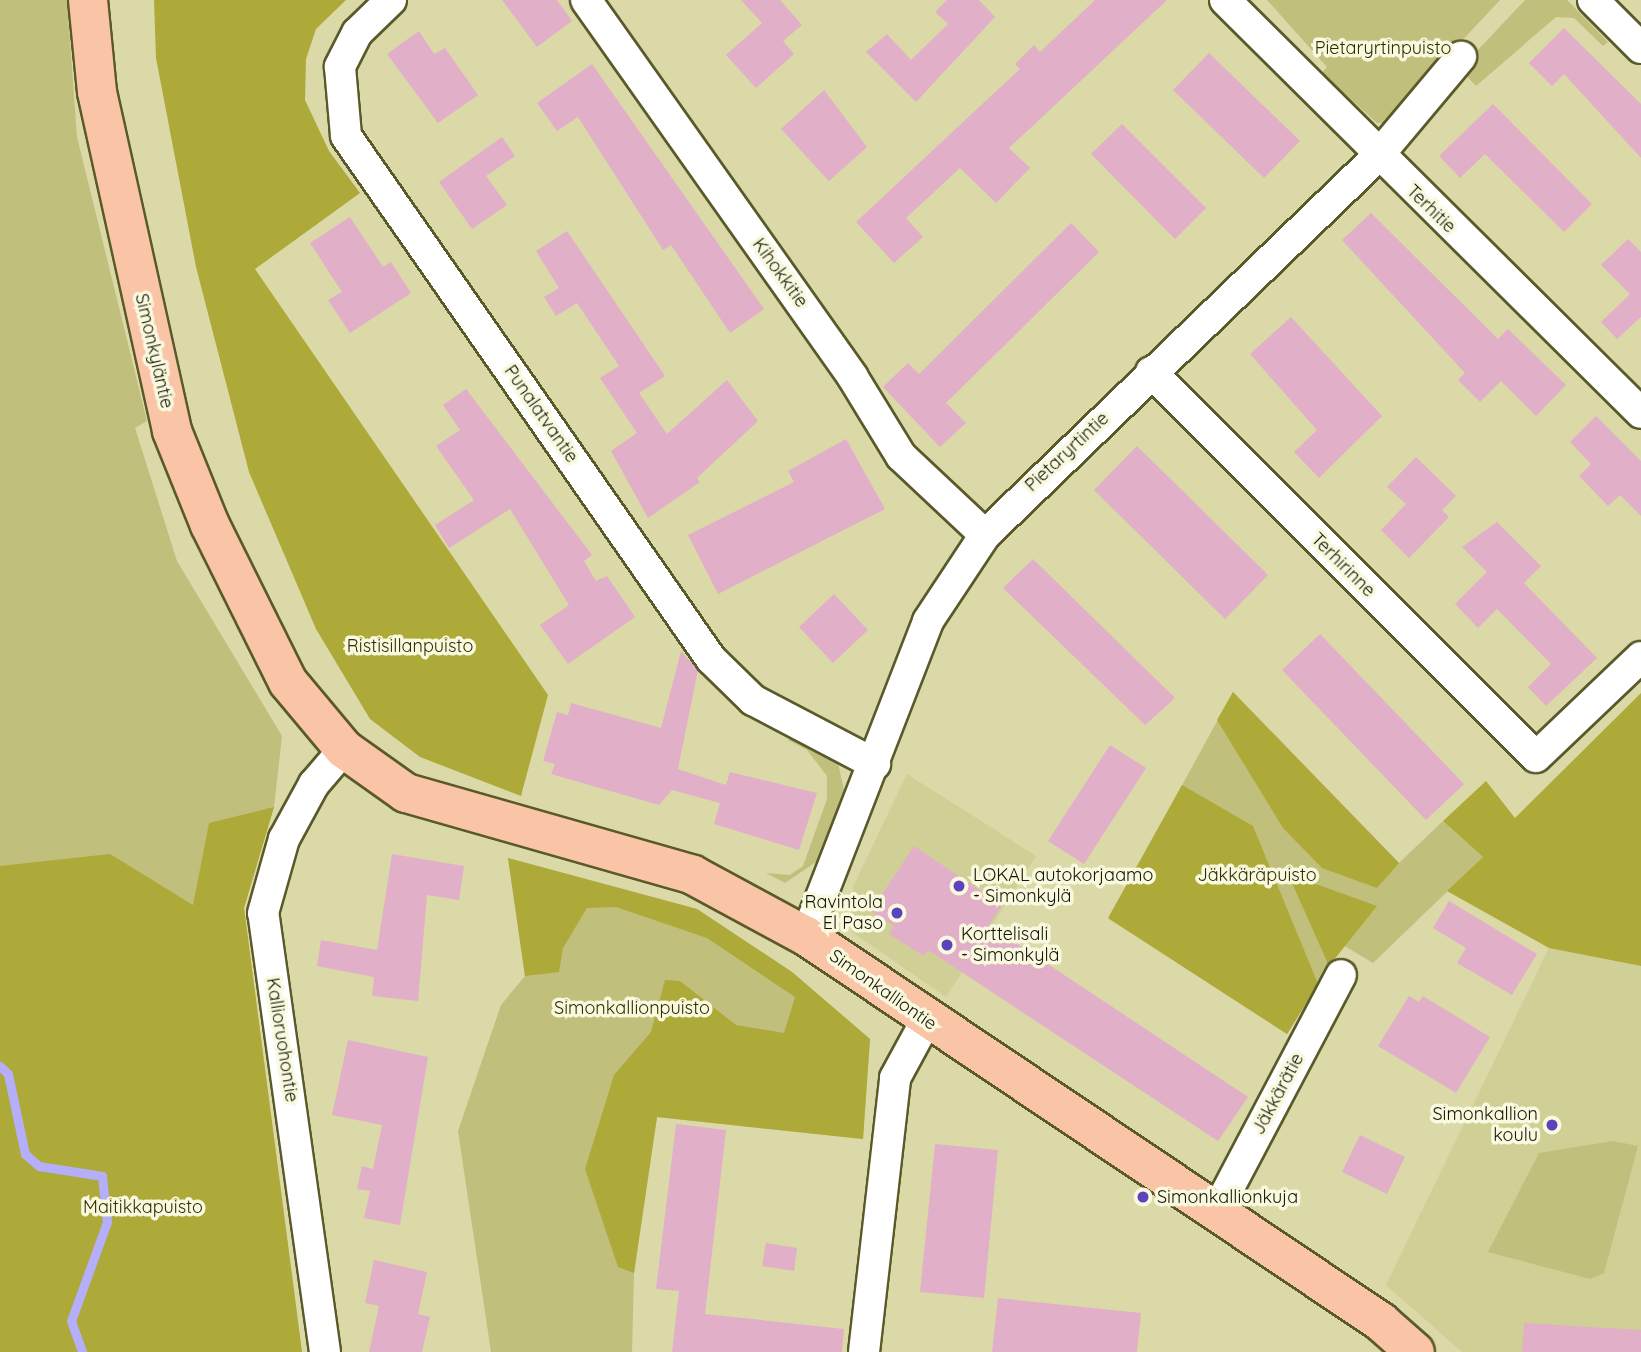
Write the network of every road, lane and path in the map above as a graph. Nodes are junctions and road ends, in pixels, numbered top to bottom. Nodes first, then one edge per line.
1 (88, 0) edge
2 (391, 0) edge
3 (586, 0) edge
4 (1225, 0) edge
5 (1592, 0) edge
6 (1641, 48) edge
7 (1461, 57) dead end
8 (1377, 157) junction
9 (1151, 373) junction
10 (1641, 413) edge
11 (985, 535) junction
12 (1641, 657) edge
13 (288, 682) joint
14 (344, 749) junction
15 (875, 764) junction
16 (806, 936) junction
17 (1341, 975) dead end
18 (926, 1021) junction
19 (1215, 1214) junction
20 (325, 1352) edge
21 (864, 1352) edge
22 (1415, 1352) edge

1 - 13 main road, Simonkyläntie
2 - 15 street, Punalatvantie
3 - 11 street, Kihokkitie
4 - 8 street, Terhitie
5 - 6 street
7 - 8 street, Pietaryrtintie
8 - 9 street, Pietaryrtintie
8 - 10 street, Terhitie
9 - 11 street, Pietaryrtintie
9 - 12 street, Terhirinne
11 - 15 street, Pietaryrtintie
13 - 14 main road, Simonkalliontie
14 - 16 main road, Simonkalliontie
14 - 20 street, Kallioruohontie
15 - 16 street, Pietaryrtintie
16 - 18 main road, Simonkalliontie
17 - 19 street, Jäkkärätie
18 - 19 main road, Simonkalliontie
18 - 21 street
19 - 22 main road, Simonkalliontie

